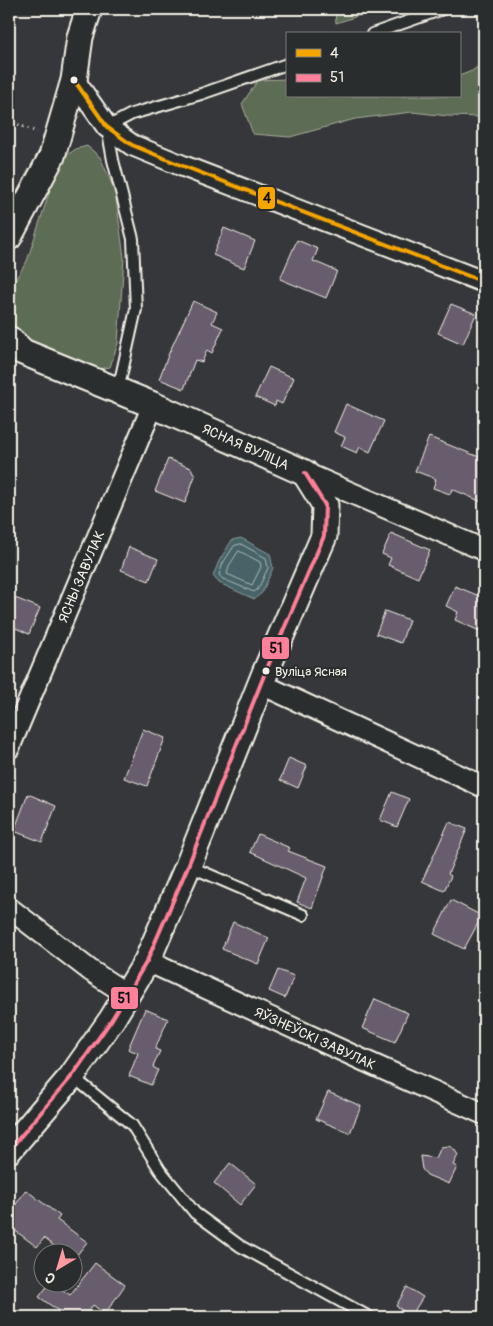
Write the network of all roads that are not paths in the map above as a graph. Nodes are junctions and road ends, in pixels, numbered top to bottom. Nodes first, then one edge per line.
1 (89, 9) edge
2 (443, 9) edge
3 (378, 32) edge
4 (286, 64) edge
5 (74, 80) junction
6 (107, 127) junction
7 (9, 237) edge
8 (484, 282) edge
9 (9, 339) edge
10 (118, 391) junction
11 (153, 405) junction
12 (306, 473) junction
13 (484, 550) edge
14 (261, 684) junction
15 (9, 748) edge
16 (484, 787) edge
17 (188, 866) junction
18 (9, 908) edge
19 (303, 915) dead end
20 (147, 961) junction
21 (128, 994) junction
22 (72, 1076) junction
23 (484, 1114) edge
24 (9, 1150) edge
25 (369, 1317) edge

1 - 5 street
2 - 3 lane
4 - 6 lane
5 - 6 street
5 - 7 street
6 - 8 street
6 - 10 lane
9 - 10 street, ЯСНАЯ ВУЛІЦА
10 - 11 street, ЯСНАЯ ВУЛІЦА
11 - 12 street, ЯСНАЯ ВУЛІЦА
11 - 15 street, ЯСНЫ ЗАВУЛАК
12 - 13 street, ЯСНАЯ ВУЛІЦА
12 - 14 street
14 - 16 street
14 - 17 street
17 - 19 lane
17 - 20 street
18 - 21 street
20 - 21 street
20 - 23 street, ЯЎЗНЕЎСКІ ЗАВУЛАК
21 - 22 street
22 - 24 street
22 - 25 lane

